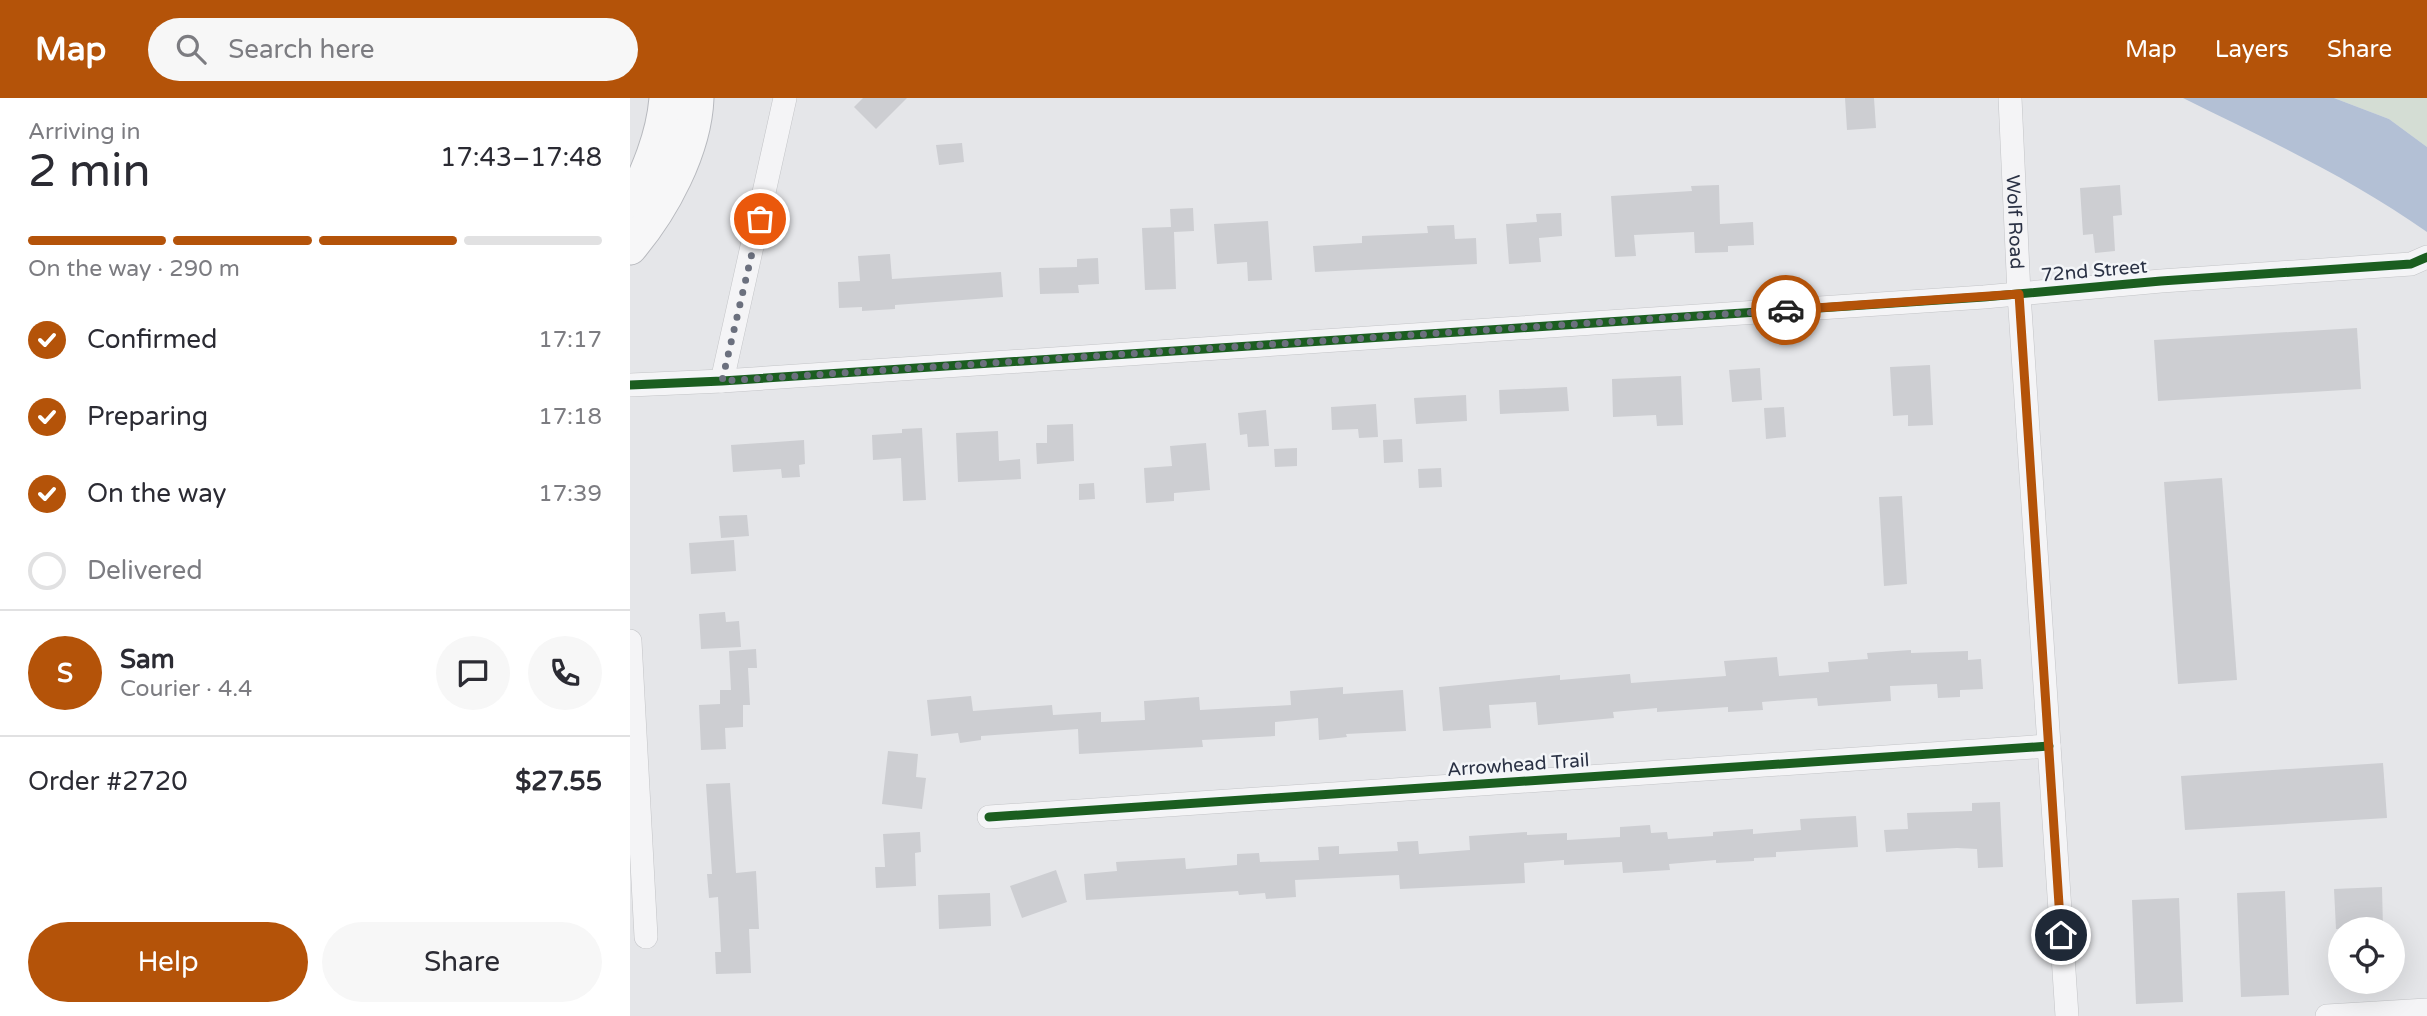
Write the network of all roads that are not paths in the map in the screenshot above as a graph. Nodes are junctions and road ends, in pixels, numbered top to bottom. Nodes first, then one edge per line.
1 (666, 98) edge
2 (697, 98) edge
3 (785, 98) edge
4 (2010, 98) edge
5 (630, 207) edge
6 (630, 248) edge
7 (2427, 257) edge
8 (2019, 294) junction
9 (722, 381) junction
10 (630, 385) edge
11 (630, 641) edge
12 (2049, 746) junction
13 (989, 817) dead end
14 (646, 937) dead end
15 (2427, 1010) edge
16 (2067, 1016) edge
17 (2327, 1016) edge

1 - 5 highway
2 - 6 highway
3 - 9 street
4 - 8 street, Wolf Road
7 - 8 street, 72nd Street
8 - 9 street, 72nd Street
8 - 12 street, Wolf Road
9 - 10 street, 72nd Street
11 - 14 street
12 - 13 street, Arrowhead Trail
12 - 16 street, Wolf Road
15 - 17 street

